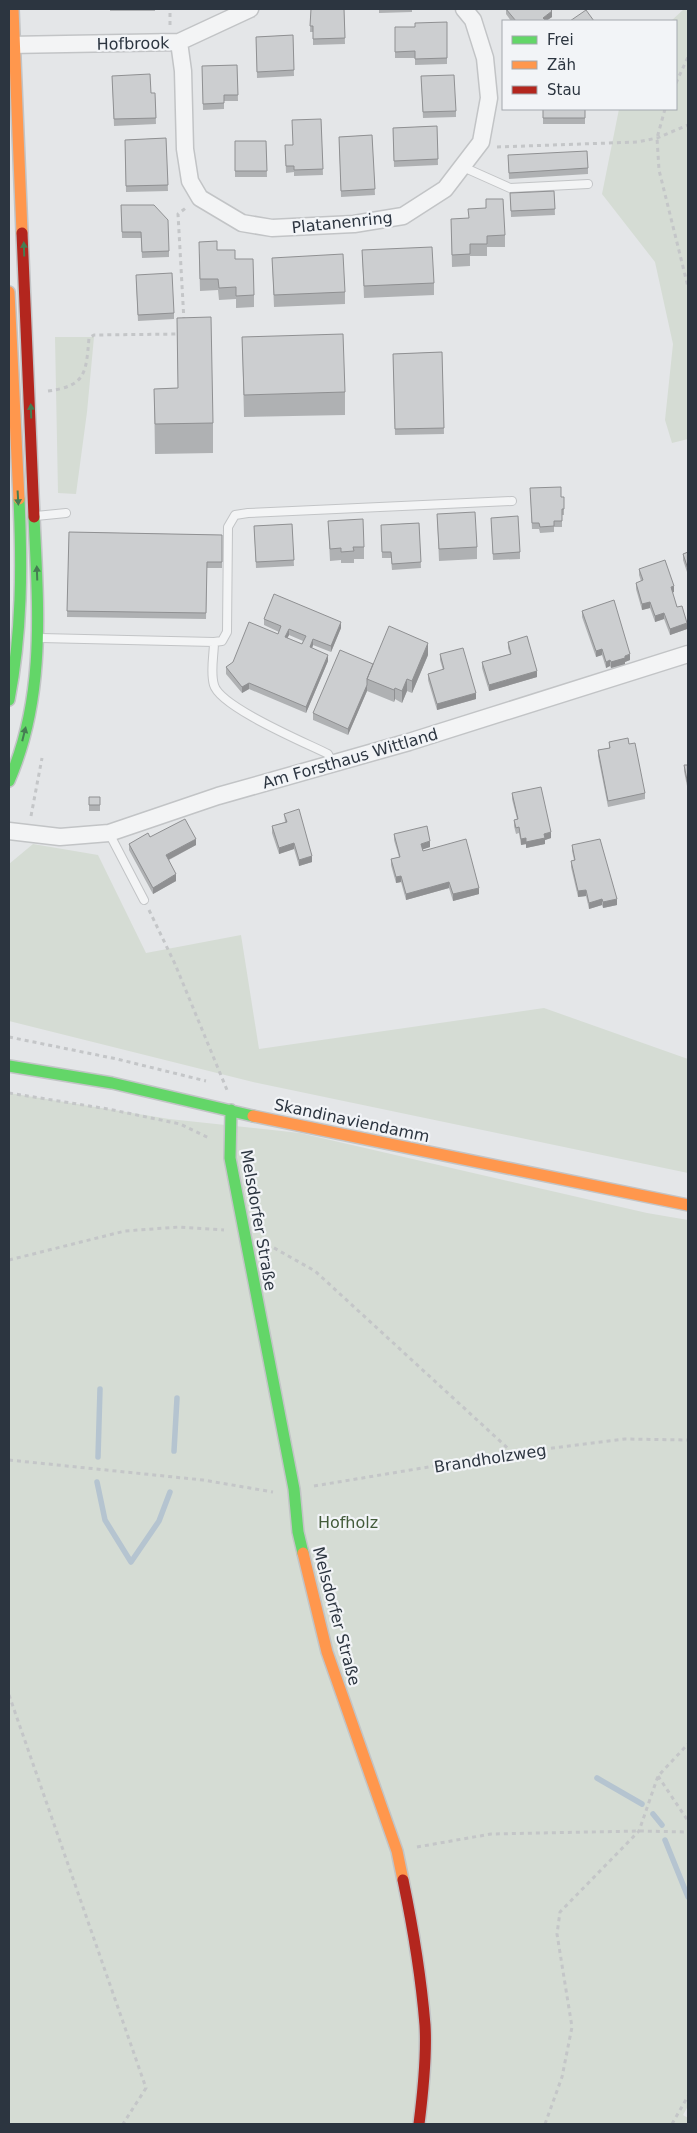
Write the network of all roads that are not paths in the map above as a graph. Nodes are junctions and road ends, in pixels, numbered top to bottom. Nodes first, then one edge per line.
1 (13, 9) edge
2 (250, 9) edge
3 (464, 9) edge
4 (179, 42) junction
5 (12, 45) edge
6 (463, 167) junction
7 (588, 184) dead end
8 (9, 292) edge
9 (512, 501) dead end
10 (66, 513) dead end
11 (20, 516) junction
12 (35, 516) junction
13 (19, 638) junction
14 (39, 638) junction
15 (214, 642) junction
16 (688, 654) edge
17 (9, 700) edge
18 (332, 764) junction
19 (9, 781) edge
20 (9, 831) edge
21 (109, 832) junction
22 (144, 900) road end
23 (9, 1066) edge
24 (231, 1110) junction
25 (688, 1206) edge
26 (419, 2124) edge

1 - 5 street
2 - 4 street, Hofbrook
3 - 6 street, Platanenring
4 - 5 street, Hofbrook
4 - 6 street, Platanenring
12 -> 5 street
6 - 7 lane
8 -> 11 street
9 - 15 lane
10 - 12 lane
11 - 12 lane
11 - 13 street
14 -> 12 street
13 - 14 lane
13 - 17 street
14 - 15 lane
19 -> 14 street
15 - 18 lane
16 - 18 street, Am Forsthaus Wittland
18 - 21 street, Am Forsthaus Wittland
20 - 21 street, Am Forsthaus Wittland
21 - 22 lane
23 - 24 street, Skandinaviendamm
24 - 25 street, Skandinaviendamm
24 - 26 street, Melsdorfer Straße

